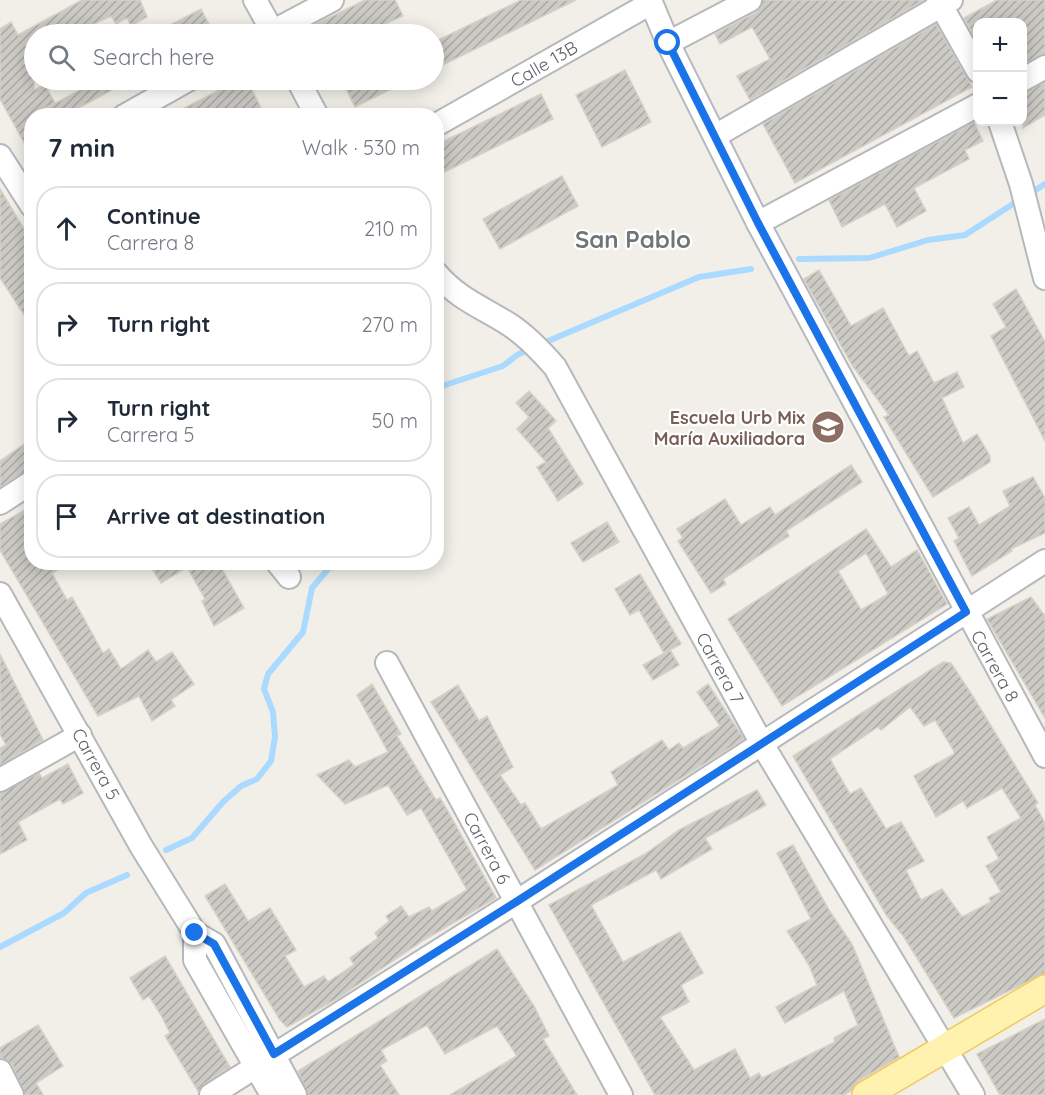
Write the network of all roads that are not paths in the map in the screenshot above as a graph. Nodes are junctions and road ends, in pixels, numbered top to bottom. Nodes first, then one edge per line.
1 (255, 0) edge
2 (332, 0) edge
3 (750, 0) edge
4 (651, 1) edge
5 (943, 2) edge
6 (266, 24) edge
7 (289, 24) edge
8 (668, 43) junction
9 (973, 60) edge
10 (1045, 67) edge
11 (1027, 78) edge
12 (170, 90) edge
13 (303, 90) edge
14 (138, 108) edge
15 (313, 108) edge
16 (973, 108) edge
17 (444, 120) edge
18 (1001, 126) edge
19 (715, 136) junction
20 (0, 156) edge
21 (22, 173) edge
22 (758, 223) junction
23 (1045, 278) edge
24 (444, 282) edge
25 (24, 487) edge
26 (0, 503) edge
27 (1045, 561) edge
28 (0, 594) edge
29 (966, 612) junction
30 (387, 663) dead end
31 (80, 735) junction
32 (762, 744) junction
33 (1045, 756) edge
34 (0, 780) edge
35 (516, 902) junction
36 (1045, 989) edge
37 (944, 1047) junction
38 (265, 1060) junction
39 (0, 1071) edge
40 (12, 1095) edge
41 (211, 1095) edge
42 (272, 1095) edge
43 (295, 1095) edge
44 (621, 1095) edge
45 (866, 1095) edge
46 (973, 1095) edge

1 - 6 street
2 - 7 street
3 - 8 street
4 - 8 street, Carrera 8
4 - 17 street, Calle 13B
5 - 9 street
5 - 19 street
8 - 19 street, Carrera 8
10 - 11 street
12 - 14 street
13 - 15 street
16 - 22 street
18 - 23 street
19 - 22 street, Carrera 8
20 - 21 street
22 - 29 street, Carrera 8
24 - 32 street, Carrera 7
25 - 26 street
27 - 29 street
28 - 31 street, Carrera 5
29 - 32 street
29 - 33 street, Carrera 8
30 - 35 street, Carrera 6
31 - 34 street
31 - 38 street, Carrera 5
32 - 35 street
32 - 37 street, Carrera 7
35 - 38 street
35 - 44 street, Carrera 6
36 - 37 main road
37 - 45 main road
37 - 46 street, Carrera 7
38 - 41 street
38 - 42 street, Carrera 5
38 - 43 street, Carrera 5
39 - 40 street

